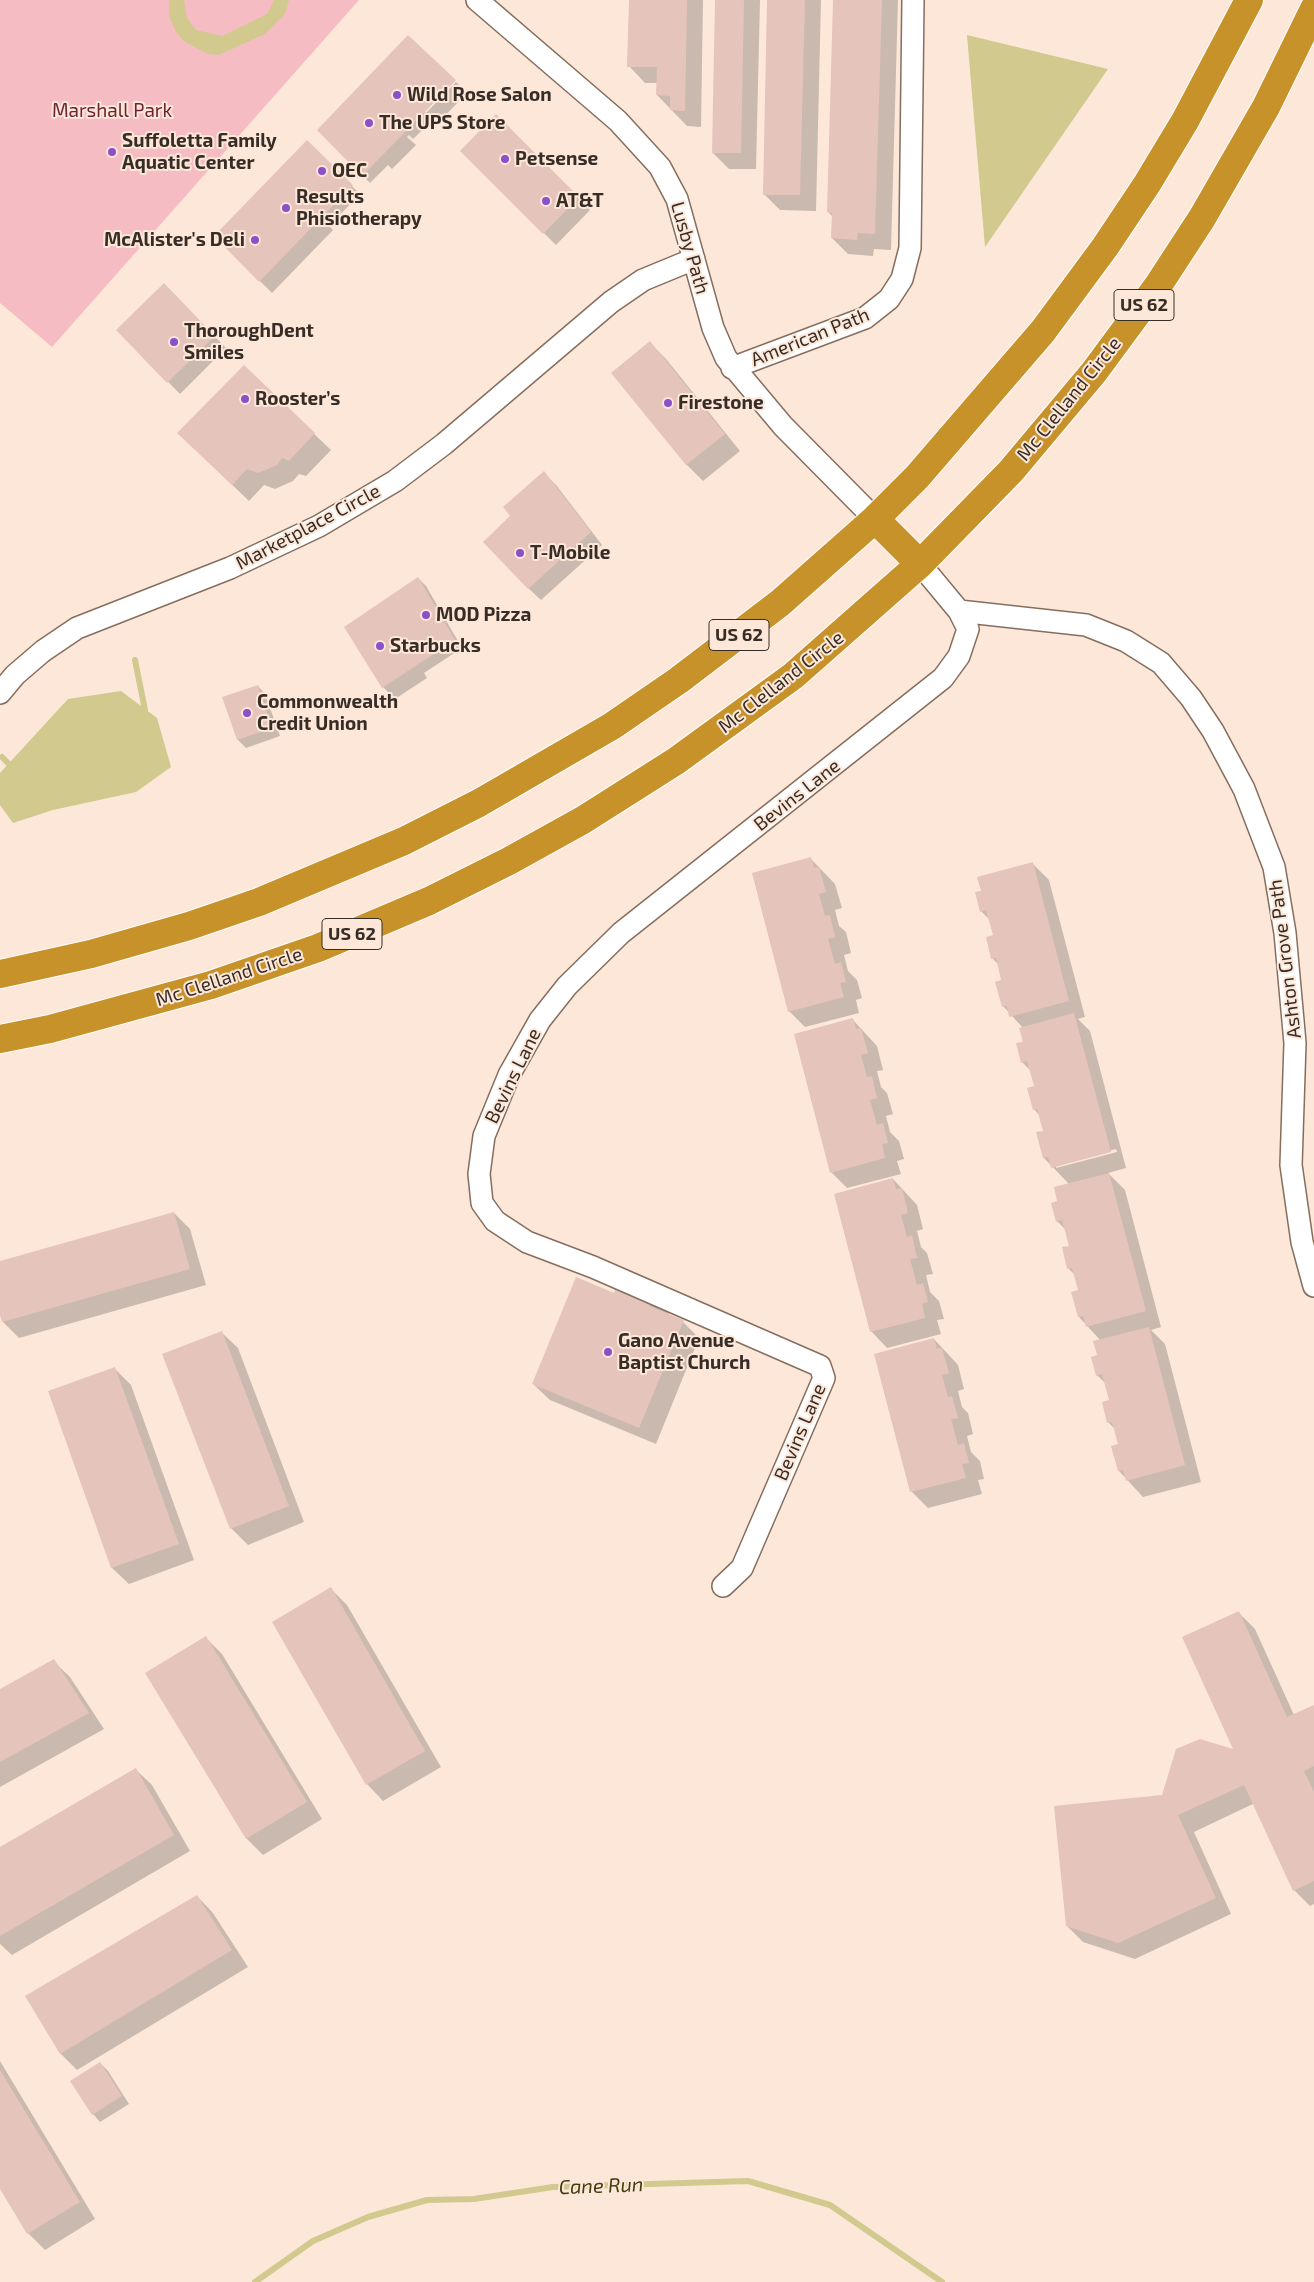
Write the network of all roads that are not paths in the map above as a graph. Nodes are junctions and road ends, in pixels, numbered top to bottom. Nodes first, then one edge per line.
1 (477, 0) edge
2 (913, 0) edge
3 (1249, 0) edge
4 (1314, 9) edge
5 (694, 258) junction
6 (732, 368) junction
7 (875, 519) junction
8 (920, 564) junction
9 (959, 611) junction
10 (0, 693) edge
11 (0, 974) edge
12 (0, 1039) edge
13 (1314, 1286) edge
14 (723, 1586) dead end

1 - 5 street, Lusby Path
2 - 6 street, American Path
3 - 7 highway, US 62
4 - 8 highway, Mc Clelland Circle / US 62
5 - 6 street, Lusby Path
5 - 10 street, Marketplace Circle
6 - 7 street, Lusby Path
7 - 8 highway
7 - 11 highway, US 62
8 - 9 street, Bevins Lane
8 - 12 highway, Mc Clelland Circle / US 62
9 - 13 street, Ashton Grove Path
9 - 14 street, Bevins Lane

